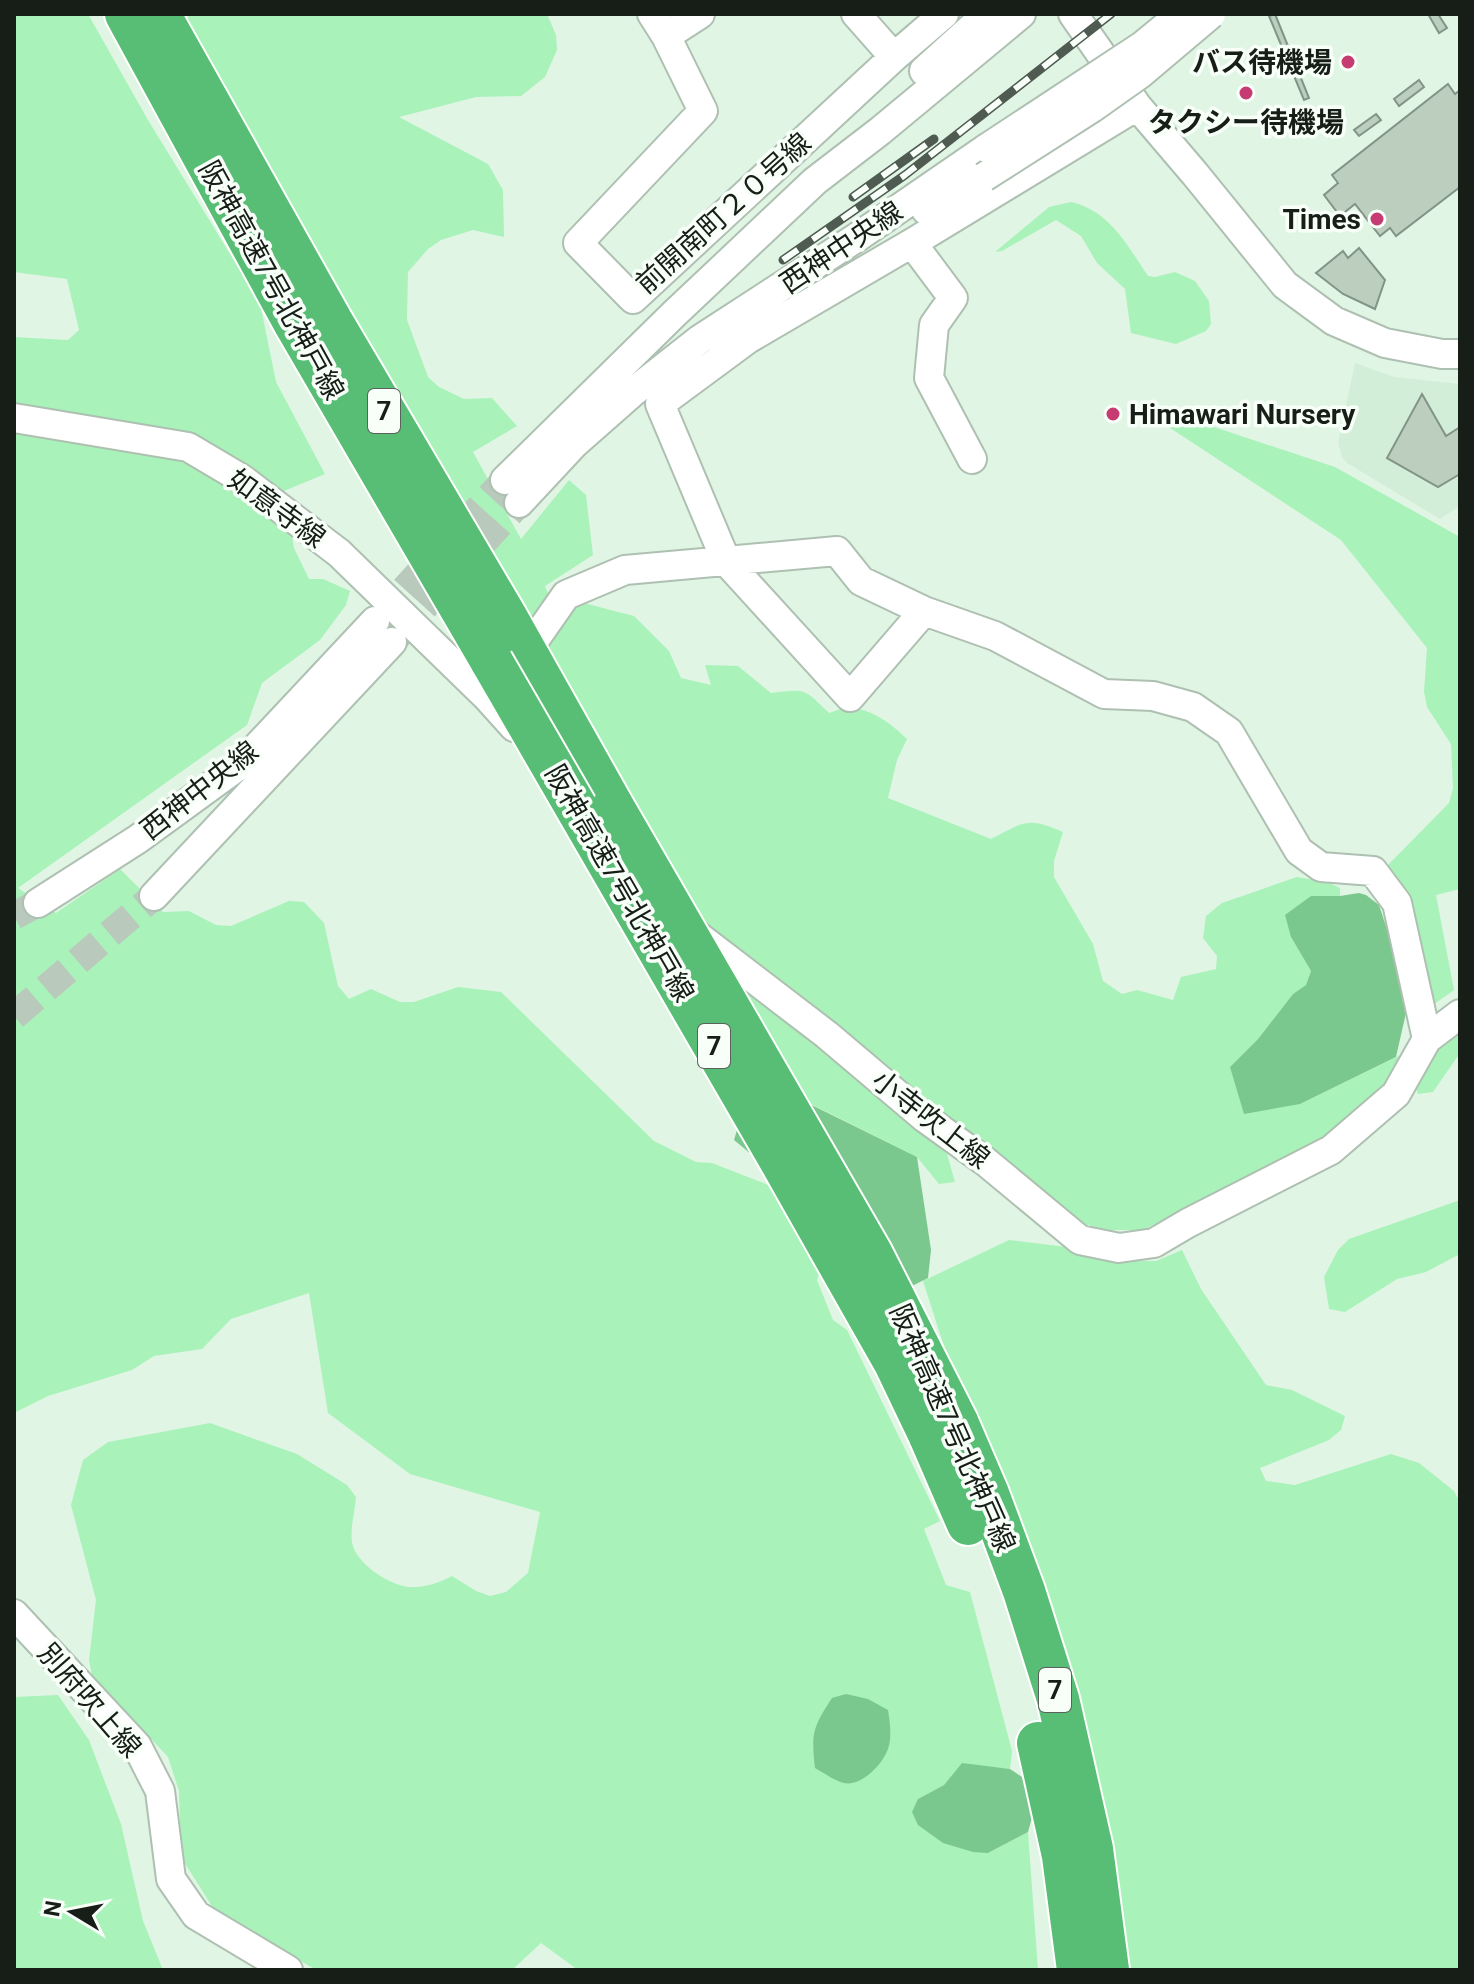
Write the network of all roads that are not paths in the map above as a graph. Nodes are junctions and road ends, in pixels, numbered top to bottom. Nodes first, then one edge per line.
1 (126, 14) edge
2 (159, 14) edge
3 (700, 14) edge
4 (856, 14) edge
5 (944, 14) edge
6 (987, 14) edge
7 (1021, 14) edge
8 (1073, 14) edge
9 (1181, 14) edge
10 (1211, 14) edge
11 (659, 25) edge
12 (894, 57) junction
13 (1137, 106) junction
14 (912, 243) junction
15 (744, 311) junction
16 (674, 314) junction
17 (1460, 354) edge
18 (14, 418) edge
19 (972, 459) dead end
20 (726, 561) junction
21 (924, 611) junction
22 (536, 638) dead end
23 (490, 679) junction
24 (154, 896) tunnel mouth
25 (38, 903) tunnel mouth
26 (1460, 1014) edge
27 (1427, 1039) junction
28 (943, 1428) junction
29 (14, 1614) edge
30 (288, 1970) edge
31 (1078, 1970) edge
32 (1108, 1970) edge

1 - 23 highway, 阪神高速7号北神戸線 / 7
2 - 28 highway, 阪神高速7号北神戸線 / 7, bridge
3 - 11 street
4 - 12 street
5 - 12 street, 前開南町２０号線
6 - 16 street
7 - 16 street, 西神中央線
8 - 13 street
9 - 15 street, 西神中央線, bridge
10 - 15 street, bridge
11 - 12 street, 前開南町２０号線
13 - 14 street
13 - 17 street
14 - 19 street
14 - 20 street
15 - 16 street, 西神中央線
18 - 23 street, 如意寺線
20 - 21 street
20 - 21 street
20 - 22 street
21 - 27 street
23 - 27 street, 小寺吹上線
23 - 28 highway, 阪神高速7号北神戸線 / 7, bridge
24 - 25 street, 西神中央線
26 - 27 street, 小寺吹上線
28 - 31 highway, 阪神高速7号北神戸線 / 7
28 - 32 highway, 阪神高速7号北神戸線 / 7
29 - 30 street, 別府吹上線

